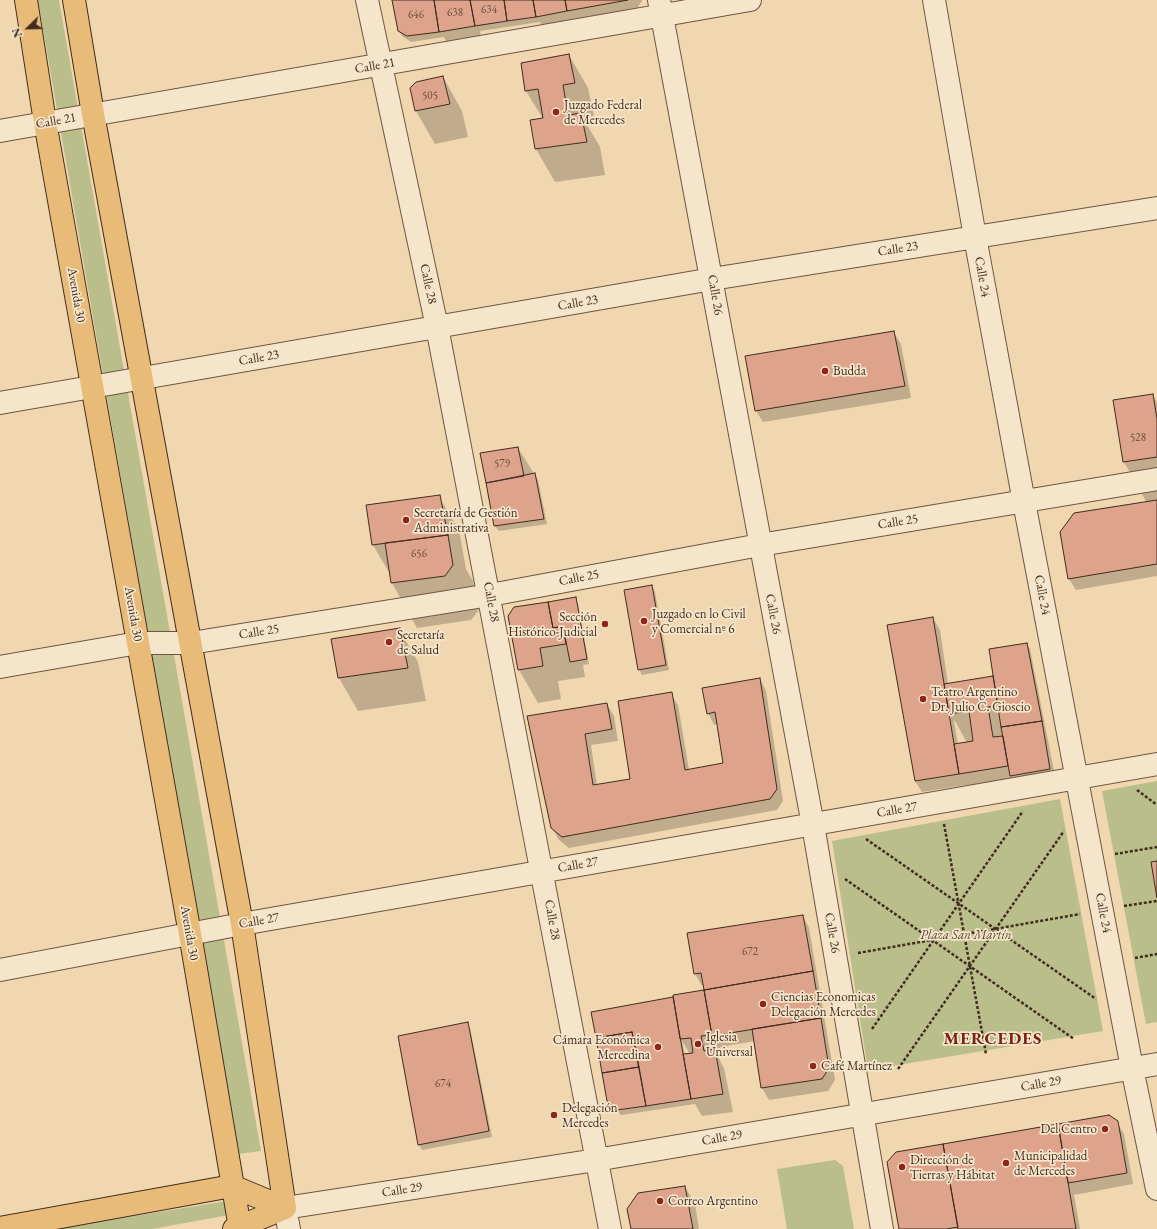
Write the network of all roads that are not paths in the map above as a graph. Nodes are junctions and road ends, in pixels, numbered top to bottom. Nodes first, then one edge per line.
1 (26, 0) edge
2 (74, 0) edge
3 (367, 0) edge
4 (750, 0) edge
5 (934, 0) edge
6 (661, 8) edge
7 (380, 65) junction
8 (93, 114) junction
9 (45, 122) junction
10 (0, 131) edge
11 (1157, 208) edge
12 (974, 237) junction
13 (712, 280) junction
14 (437, 327) junction
15 (142, 378) junction
16 (93, 387) junction
17 (0, 403) edge
18 (1157, 479) edge
19 (1024, 502) junction
20 (760, 545) junction
21 (490, 595) junction
22 (191, 642) junction
23 (138, 644) junction
24 (0, 667) edge
25 (1157, 764) edge
26 (1077, 776) junction
27 (813, 825) junction
28 (543, 871) junction
29 (242, 924) junction
30 (190, 934) junction
31 (0, 970) edge
32 (1157, 1064) edge
33 (1132, 1068) junction
34 (863, 1114) junction
35 (596, 1160) junction
36 (232, 1186) junction
37 (1157, 1189) edge
38 (287, 1219) edge
39 (0, 1228) edge
40 (237, 1228) edge
41 (610, 1229) edge
42 (882, 1229) edge

1 - 9 main road, Avenida 30
2 - 8 main road
3 - 7 street, Calle 28
4 - 6 street, Calle 21
5 - 12 street, Calle 24
6 - 7 street, Calle 21
6 - 13 street, Calle 26
7 - 8 street, Calle 21
7 - 14 street, Calle 28
8 - 9 street, Calle 21
8 - 15 main road
9 - 10 street, Calle 21
9 - 16 main road, Avenida 30
11 - 12 street, Calle 23
12 - 13 street, Calle 23
12 - 19 street, Calle 24
13 - 14 street, Calle 23
13 - 20 street, Calle 26
14 - 15 street, Calle 23
14 - 21 street, Calle 28
15 - 16 street, Calle 23
15 - 22 main road
16 - 17 street, Calle 23
16 - 23 main road, Avenida 30
18 - 19 street, Calle 25
19 - 20 street, Calle 25
19 - 26 street, Calle 24
20 - 21 street, Calle 25
20 - 27 street, Calle 26
21 - 22 street, Calle 25
21 - 28 street, Calle 28
22 - 23 street, Calle 25
22 - 29 main road
23 - 24 street, Calle 25
23 - 30 main road, Avenida 30
25 - 26 street, Calle 27
26 - 27 street, Calle 27
26 - 33 street, Calle 24
27 - 28 street, Calle 27
27 - 34 street, Calle 26
28 - 29 street, Calle 27
28 - 35 street, Calle 28
29 - 30 street, Calle 27
29 - 38 main road
30 - 31 street, Calle 27
30 - 36 main road, Avenida 30
32 - 33 street, Calle 29
33 - 34 street, Calle 29
33 - 37 street, Calle 24
34 - 35 street, Calle 29
34 - 42 street, Calle 26
35 - 38 street, Calle 29
35 - 41 street, Calle 28
36 - 38 main road
36 - 39 main road
36 - 40 main road, Avenida 30
38 - 40 main road, Calle 29

